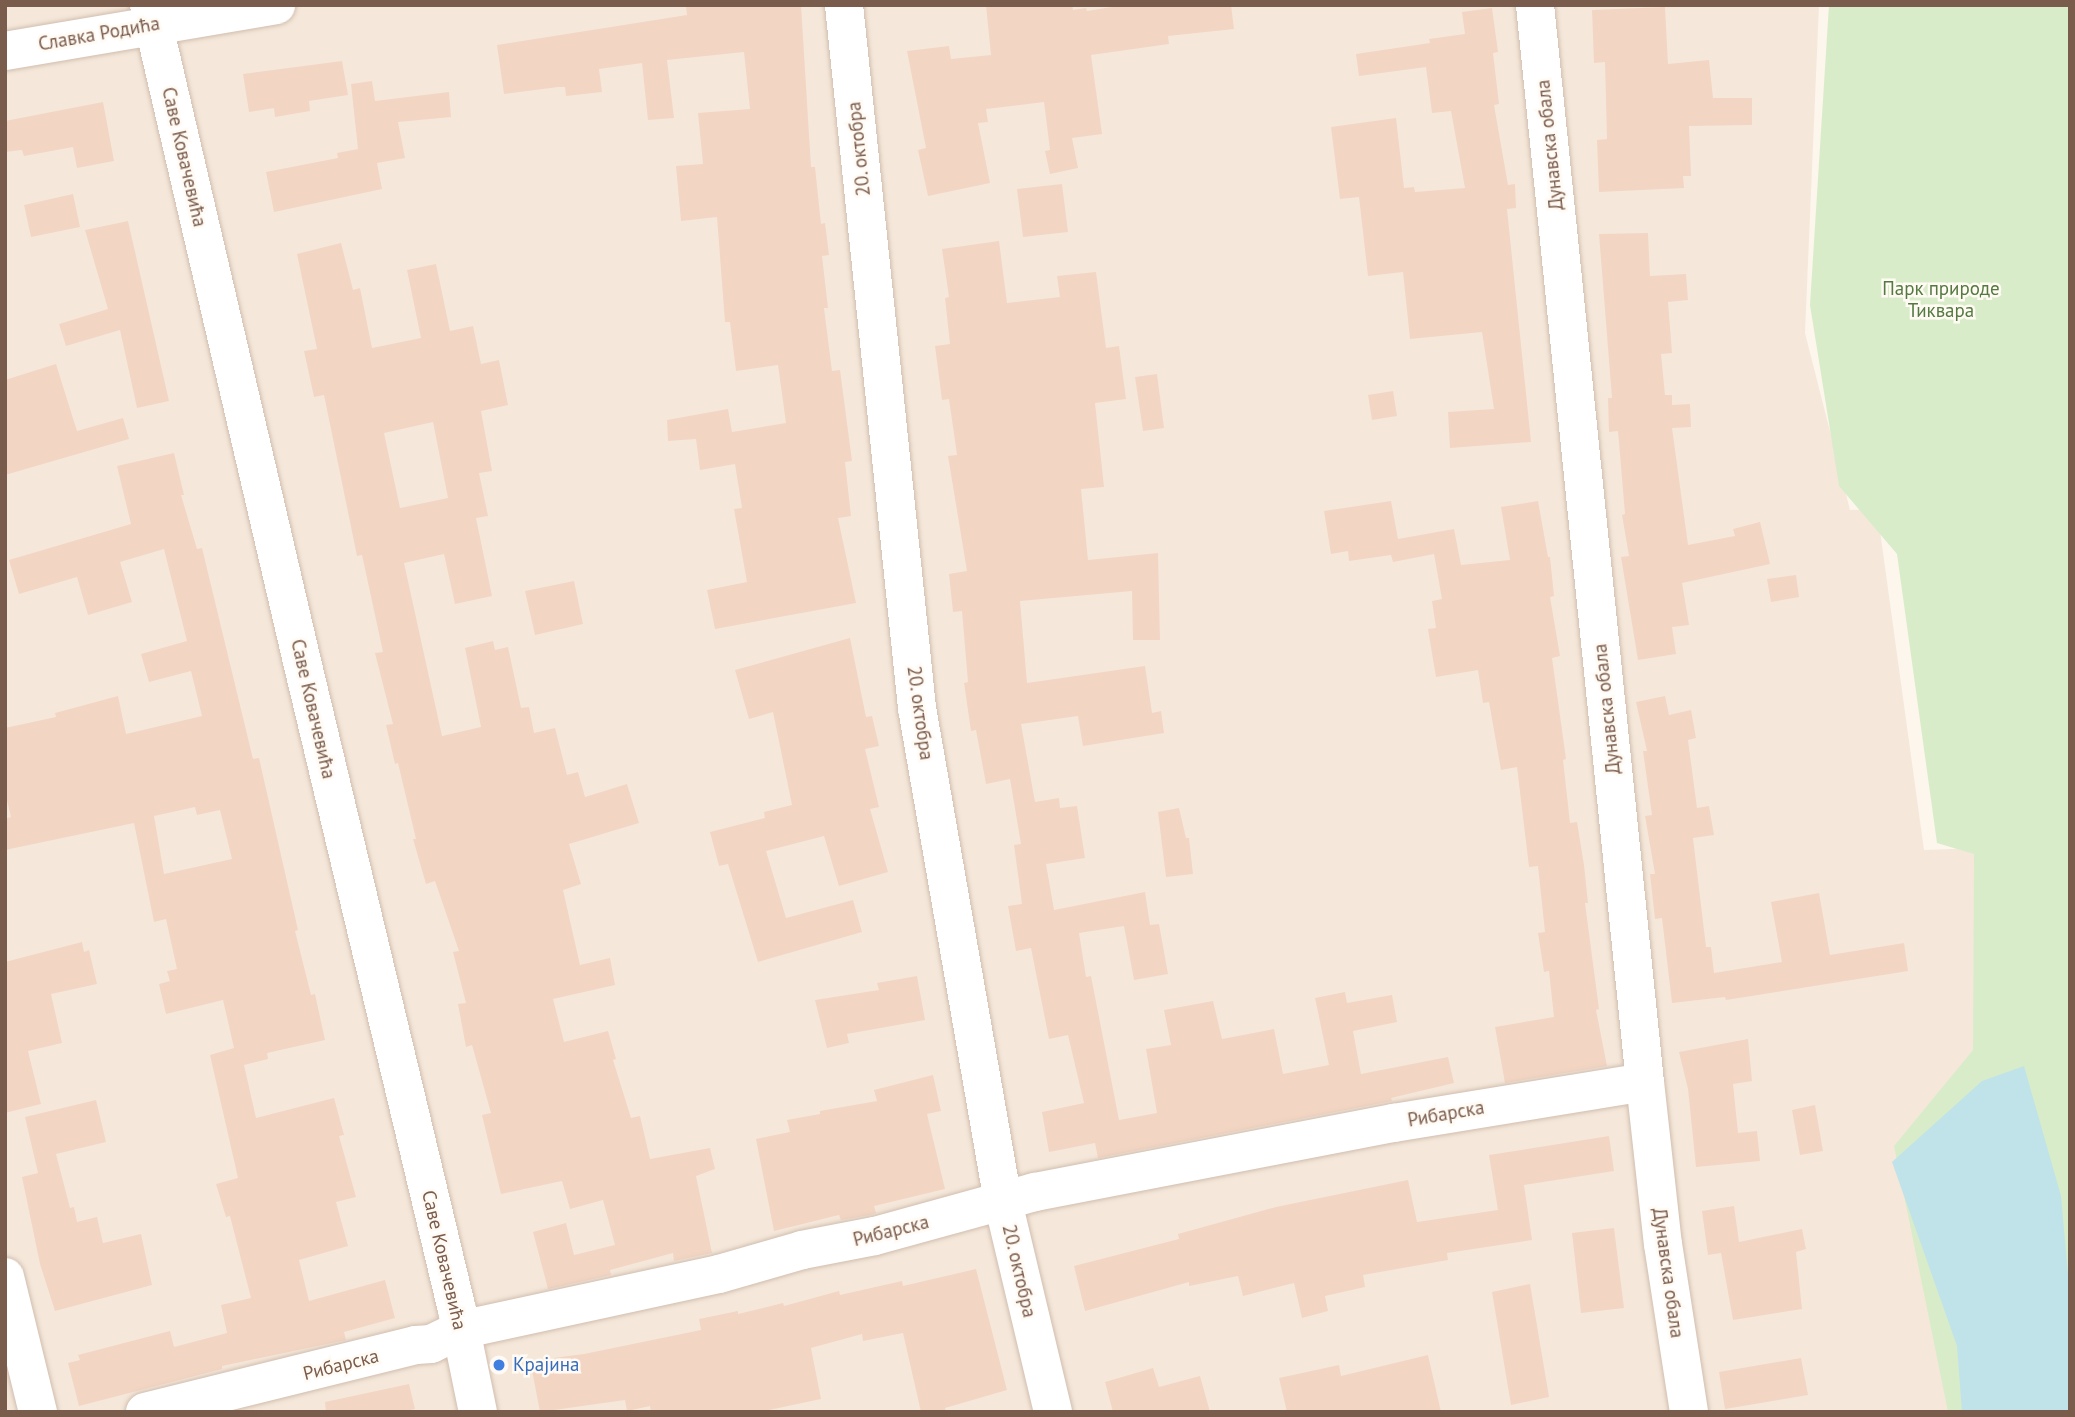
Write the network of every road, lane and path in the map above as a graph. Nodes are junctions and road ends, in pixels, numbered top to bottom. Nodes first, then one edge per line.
1 (276, 5) edge
2 (844, 5) edge
3 (1535, 5) edge
4 (152, 15) edge
5 (5, 51) edge
6 (1645, 1082) junction
7 (1003, 1202) junction
8 (5, 1277) edge
9 (460, 1330) junction
10 (38, 1412) edge
11 (145, 1412) edge
12 (478, 1412) edge
13 (1053, 1412) edge
14 (1689, 1412) edge

1 - 4 street, Славка Родића
2 - 7 street, 20. октобра
3 - 6 street, Дунавска обала
4 - 5 street, Славка Родића
4 - 9 street, Саве Ковачевића
6 - 7 street, Рибарска
6 - 14 street, Дунавска обала
7 - 9 street, Рибарска
7 - 13 street, 20. октобра
8 - 10 street
9 - 11 street, Рибарска
9 - 12 street, Саве Ковачевића

